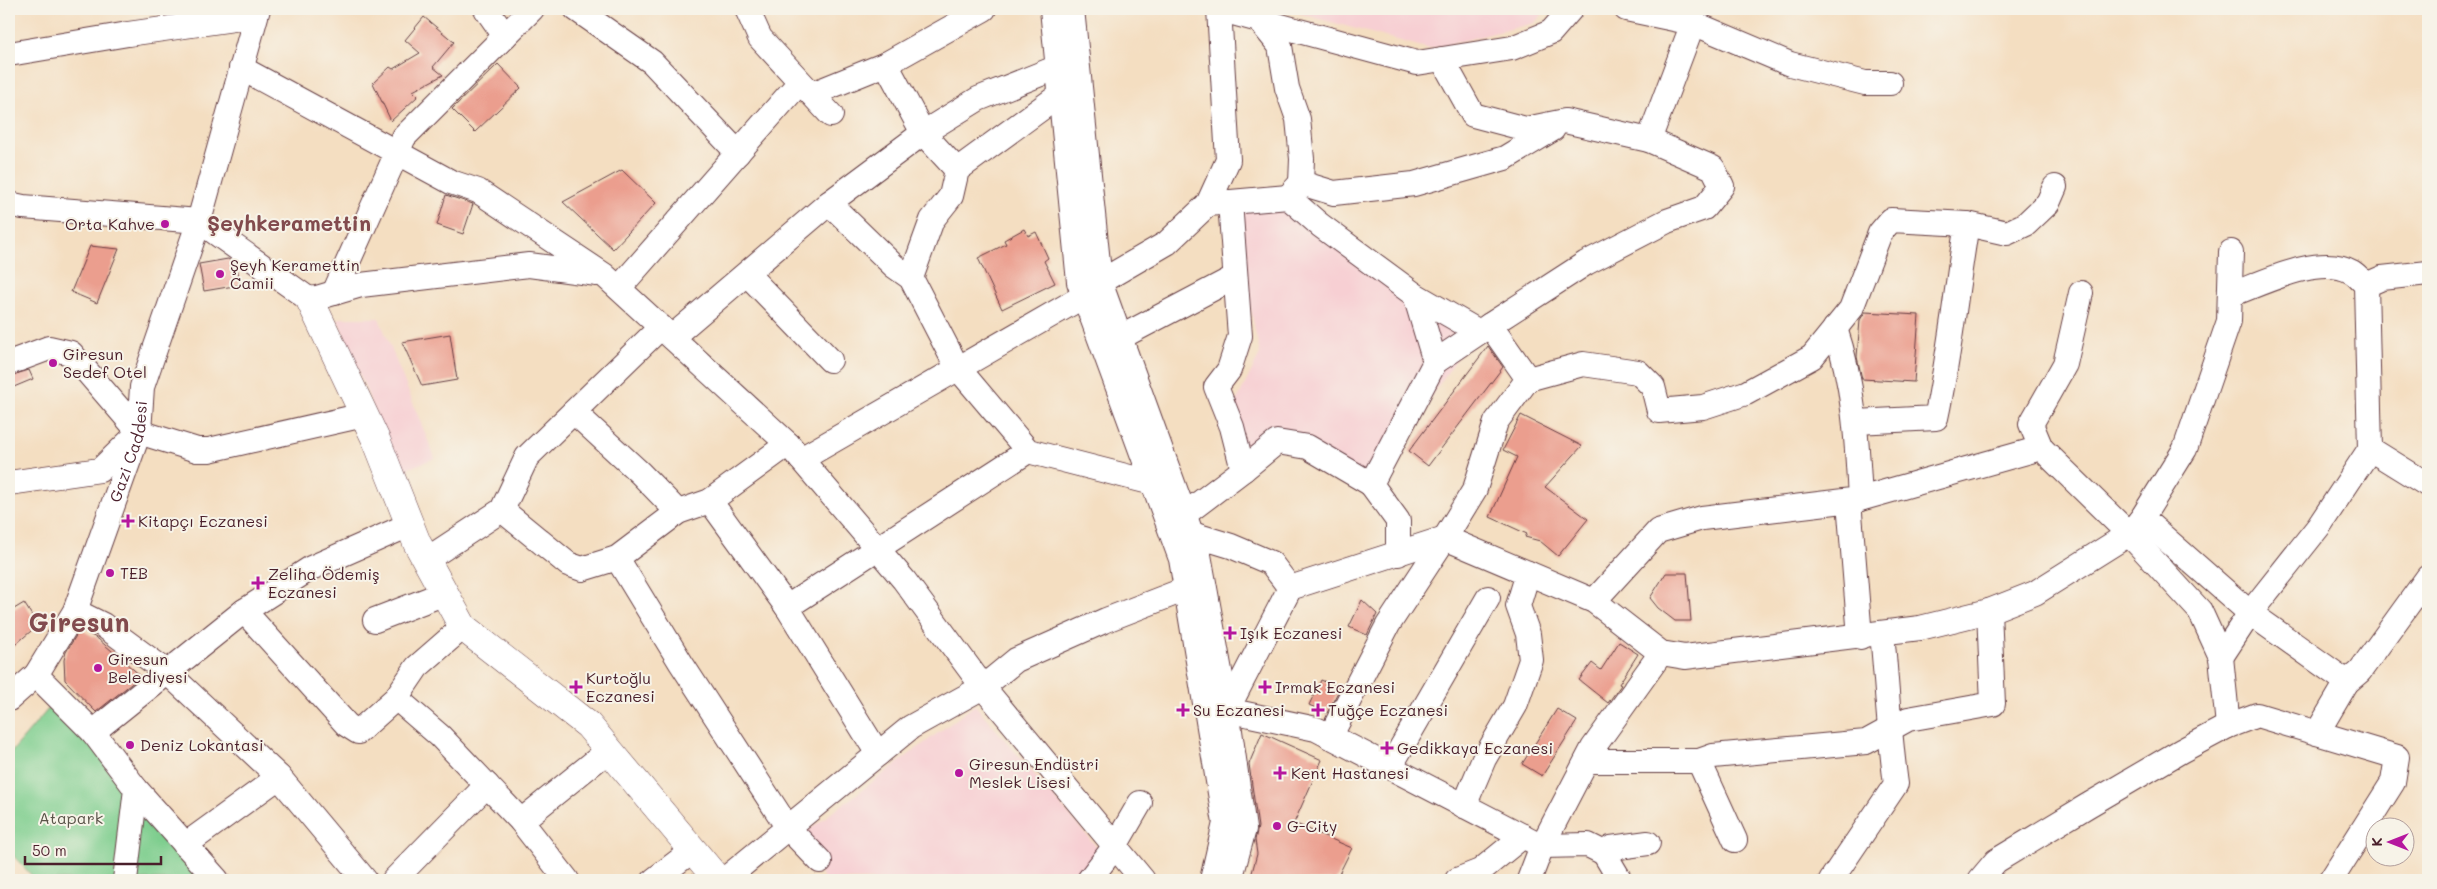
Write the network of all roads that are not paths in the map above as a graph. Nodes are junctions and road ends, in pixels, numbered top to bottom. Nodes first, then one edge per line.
1 (486, 9) edge
2 (532, 9) edge
3 (576, 9) edge
4 (747, 9) edge
5 (984, 9) edge
6 (1052, 9) edge
7 (1072, 9) edge
8 (1218, 9) edge
9 (1571, 9) edge
10 (1626, 9) edge
11 (256, 13) edge
12 (1693, 23) junction
13 (1271, 25) edge
14 (506, 36) junction
15 (9, 54) edge
16 (1442, 59) junction
17 (886, 64) junction
18 (1058, 66) junction
19 (241, 68) junction
20 (1890, 83) dead end
21 (806, 88) junction
22 (1060, 94) junction
23 (831, 115) dead end
24 (1565, 122) junction
25 (923, 133) junction
26 (1649, 140) junction
27 (397, 152) junction
28 (738, 153) junction
29 (957, 170) junction
30 (2054, 187) dead end
31 (1295, 190) junction
32 (829, 203) junction
33 (1219, 203) junction
34 (9, 204) edge
35 (199, 221) junction
36 (1967, 224) junction
37 (2231, 252) dead end
38 (747, 274) junction
39 (2428, 274) edge
40 (1235, 277) junction
41 (911, 278) junction
42 (611, 281) junction
43 (2366, 285) junction
44 (1092, 289) junction
45 (2081, 292) dead end
46 (1415, 295) junction
47 (2230, 295) junction
48 (322, 297) junction
49 (1835, 328) junction
50 (1485, 329) junction
51 (666, 332) junction
52 (1121, 337) junction
53 (830, 360) dead end
54 (1434, 362) junction
55 (9, 364) edge
56 (957, 367) junction
57 (1528, 379) junction
58 (574, 412) junction
59 (364, 415) junction
60 (1856, 422) junction
61 (139, 432) junction
62 (2041, 448) junction
63 (2370, 449) junction
64 (795, 451) junction
65 (1028, 451) junction
66 (1244, 470) junction
67 (12, 476) edge
68 (1153, 483) junction
69 (1372, 484) junction
70 (2428, 485) edge
71 (1854, 500) junction
72 (710, 501) junction
73 (502, 510) junction
74 (678, 512) junction
75 (1188, 524) junction
76 (410, 525) junction
77 (2136, 526) junction
78 (1445, 538) junction
79 (878, 549) junction
80 (1398, 554) junction
81 (617, 558) junction
82 (426, 560) junction
83 (1528, 574) junction
84 (2428, 577) edge
85 (1290, 588) junction
86 (1186, 589) junction
87 (445, 593) junction
88 (1488, 598) dead end
89 (1594, 601) junction
90 (787, 607) junction
91 (75, 611) junction
92 (244, 611) junction
93 (1989, 611) junction
94 (2250, 613) junction
95 (375, 620) dead end
96 (463, 627) junction
97 (1871, 635) junction
98 (1661, 653) junction
99 (2222, 657) junction
100 (167, 672) junction
101 (36, 675) junction
102 (2347, 682) junction
103 (983, 687) junction
104 (396, 698) junction
105 (9, 699) edge
106 (1228, 710) junction
107 (2228, 726) junction
108 (1889, 731) junction
109 (93, 732) junction
110 (2317, 733) junction
111 (1330, 736) junction
112 (609, 750) junction
113 (878, 754) junction
114 (1587, 761) junction
115 (1699, 761) junction
116 (1390, 767) junction
117 (279, 777) junction
118 (487, 785) junction
119 (136, 789) junction
120 (1140, 803) dead end
121 (1464, 806) junction
122 (520, 821) junction
123 (788, 828) junction
124 (1735, 840) dead end
125 (1533, 841) junction
126 (1648, 843) dead end
127 (185, 845) junction
128 (1115, 846) junction
129 (693, 850) junction
130 (1604, 853) junction
131 (820, 861) dead end
132 (126, 880) edge
133 (217, 880) edge
134 (365, 880) edge
135 (394, 880) edge
136 (567, 880) edge
137 (654, 880) edge
138 (718, 880) edge
139 (724, 880) edge
140 (1088, 880) edge
141 (1143, 880) edge
142 (1212, 880) edge
143 (1230, 880) edge
144 (1457, 880) edge
145 (1529, 880) edge
146 (1620, 880) edge
147 (1831, 880) edge
148 (1980, 880) edge
149 (2331, 880) edge

1 - 14 street
2 - 14 street
3 - 28 street
4 - 21 street
5 - 17 street
6 - 18 street
7 - 44 street
8 - 13 street
8 - 33 street
9 - 16 street
10 - 12 street
11 - 15 street
11 - 19 street, Gazi Caddesi
12 - 20 street
12 - 26 street
13 - 16 street
13 - 31 street
14 - 27 street
16 - 24 street
17 - 21 street
17 - 25 street
18 - 22 street
18 - 25 street
19 - 27 street
19 - 35 street, Gazi Caddesi
21 - 23 street
21 - 28 street
22 - 29 street
22 - 44 street
24 - 26 street
24 - 31 street
25 - 29 street
25 - 32 street
26 - 50 street
27 - 42 street
27 - 48 street
28 - 42 street
29 - 41 street
30 - 36 street
31 - 33 street
31 - 46 street
32 - 38 street
32 - 41 street
33 - 40 street
33 - 44 street
34 - 35 street
35 - 48 street
35 - 61 street, Gazi Caddesi
36 - 49 street
36 - 60 street
37 - 47 street
38 - 51 street
38 - 53 street
39 - 43 street
40 - 52 street
40 - 66 street
41 - 56 street
42 - 48 street
42 - 51 street
43 - 47 street
43 - 63 street
44 - 52 street
44 - 56 street
44 - 68 street
45 - 62 street
46 - 50 street
46 - 54 street
47 - 77 street
48 - 59 main road
49 - 57 street
49 - 60 street
50 - 54 street
50 - 57 street
51 - 58 street
51 - 64 street
52 - 75 street
54 - 69 street
55 - 61 street
56 - 64 street
56 - 65 street
57 - 78 street
58 - 73 street
58 - 74 street
59 - 61 street
59 - 76 main road
60 - 71 street
61 - 67 street
61 - 91 street, Gazi Caddesi
62 - 71 street
62 - 77 street
63 - 70 street
63 - 94 street
64 - 72 street
64 - 79 street
65 - 68 street
65 - 79 street
66 - 69 street
66 - 75 street
68 - 86 street
69 - 80 street
71 - 89 street
71 - 97 street
72 - 74 street
72 - 90 street
73 - 81 street
73 - 82 street
74 - 81 street
75 - 85 street
75 - 106 street
76 - 82 main road
76 - 92 street
77 - 93 street
77 - 94 street
77 - 99 street
78 - 80 street
78 - 83 street
78 - 111 street
79 - 90 street
79 - 103 street
80 - 85 street
81 - 123 street
82 - 87 main road
83 - 89 street
83 - 121 street
84 - 102 street
85 - 106 street
86 - 103 street
86 - 142 street
87 - 95 street
87 - 96 main road
88 - 116 street
89 - 98 street
90 - 113 street
91 - 100 street
91 - 101 street, Gazi Caddesi
92 - 100 street
92 - 104 street
93 - 97 street
93 - 108 street
94 - 99 street
94 - 102 street
96 - 104 street
96 - 112 main road
97 - 98 street
97 - 108 street
98 - 114 street
99 - 107 street
100 - 109 street
100 - 117 street
101 - 105 street, Gazi Caddesi
101 - 109 street
102 - 110 street
103 - 113 street
103 - 128 street
104 - 118 street
106 - 111 street
106 - 143 street
107 - 110 street
107 - 148 street
108 - 115 street
108 - 147 street
109 - 119 street
110 - 149 street
111 - 116 street
112 - 122 street
112 - 129 main road
113 - 123 street
114 - 115 street
114 - 125 street
115 - 124 street
116 - 121 street
117 - 127 street
117 - 134 street
118 - 122 street
118 - 135 street
119 - 127 street
119 - 132 street
120 - 128 street
121 - 125 street
122 - 136 street
123 - 131 street
123 - 139 street
125 - 130 street
125 - 144 street
125 - 145 street
126 - 130 street
127 - 133 street
128 - 140 street
128 - 141 street
129 - 137 street
129 - 138 main road
130 - 146 street

